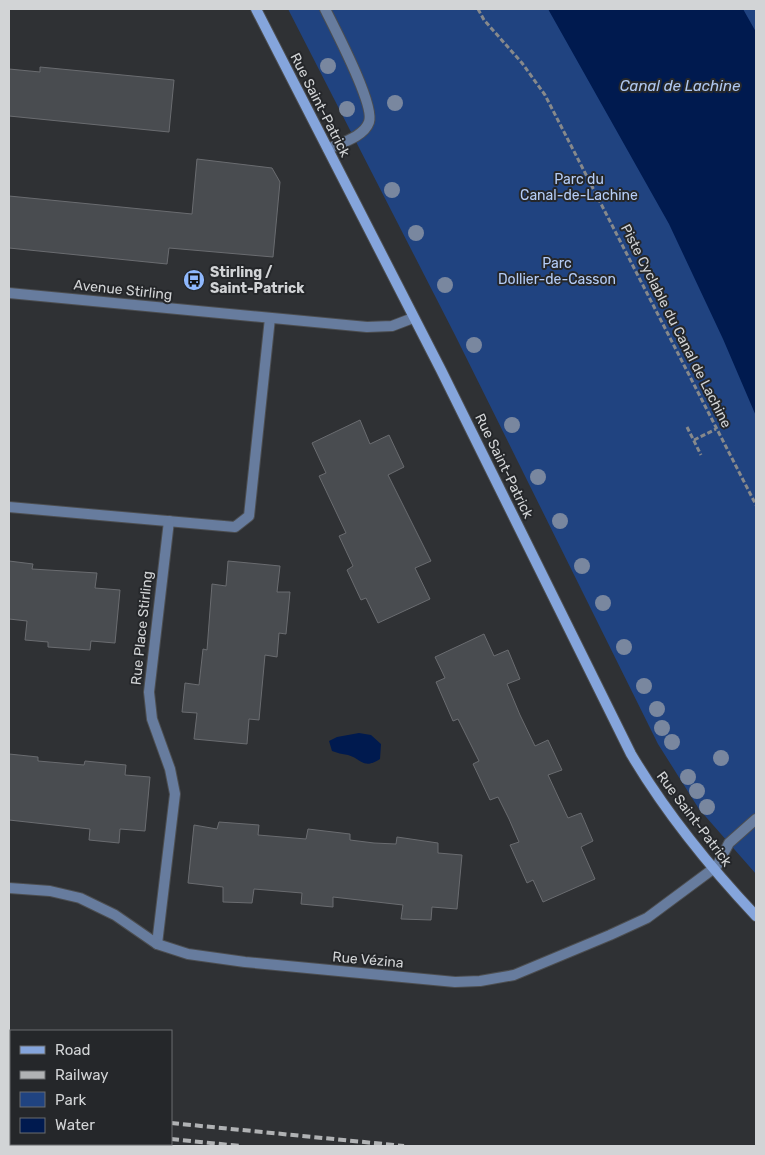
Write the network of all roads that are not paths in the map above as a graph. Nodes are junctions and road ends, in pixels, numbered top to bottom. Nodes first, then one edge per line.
1 (256, 9) edge
2 (326, 9) edge
3 (328, 149) junction
4 (9, 292) edge
5 (270, 318) junction
6 (413, 318) junction
7 (9, 507) edge
8 (169, 521) junction
9 (756, 819) edge
10 (713, 869) junction
11 (9, 888) edge
12 (756, 916) edge
13 (157, 944) junction

1 - 3 main road, Rue Saint-Patrick
2 - 3 street
3 - 6 main road, Rue Saint-Patrick
4 - 5 street, Avenue Stirling
5 - 6 street, Avenue Stirling
5 - 8 street
6 - 10 main road, Rue Saint-Patrick
7 - 8 street
8 - 13 street, Rue Place Stirling
9 - 10 street
10 - 12 main road, Rue Saint-Patrick
10 - 13 street, Rue Vézina
11 - 13 street, Rue Vézina

